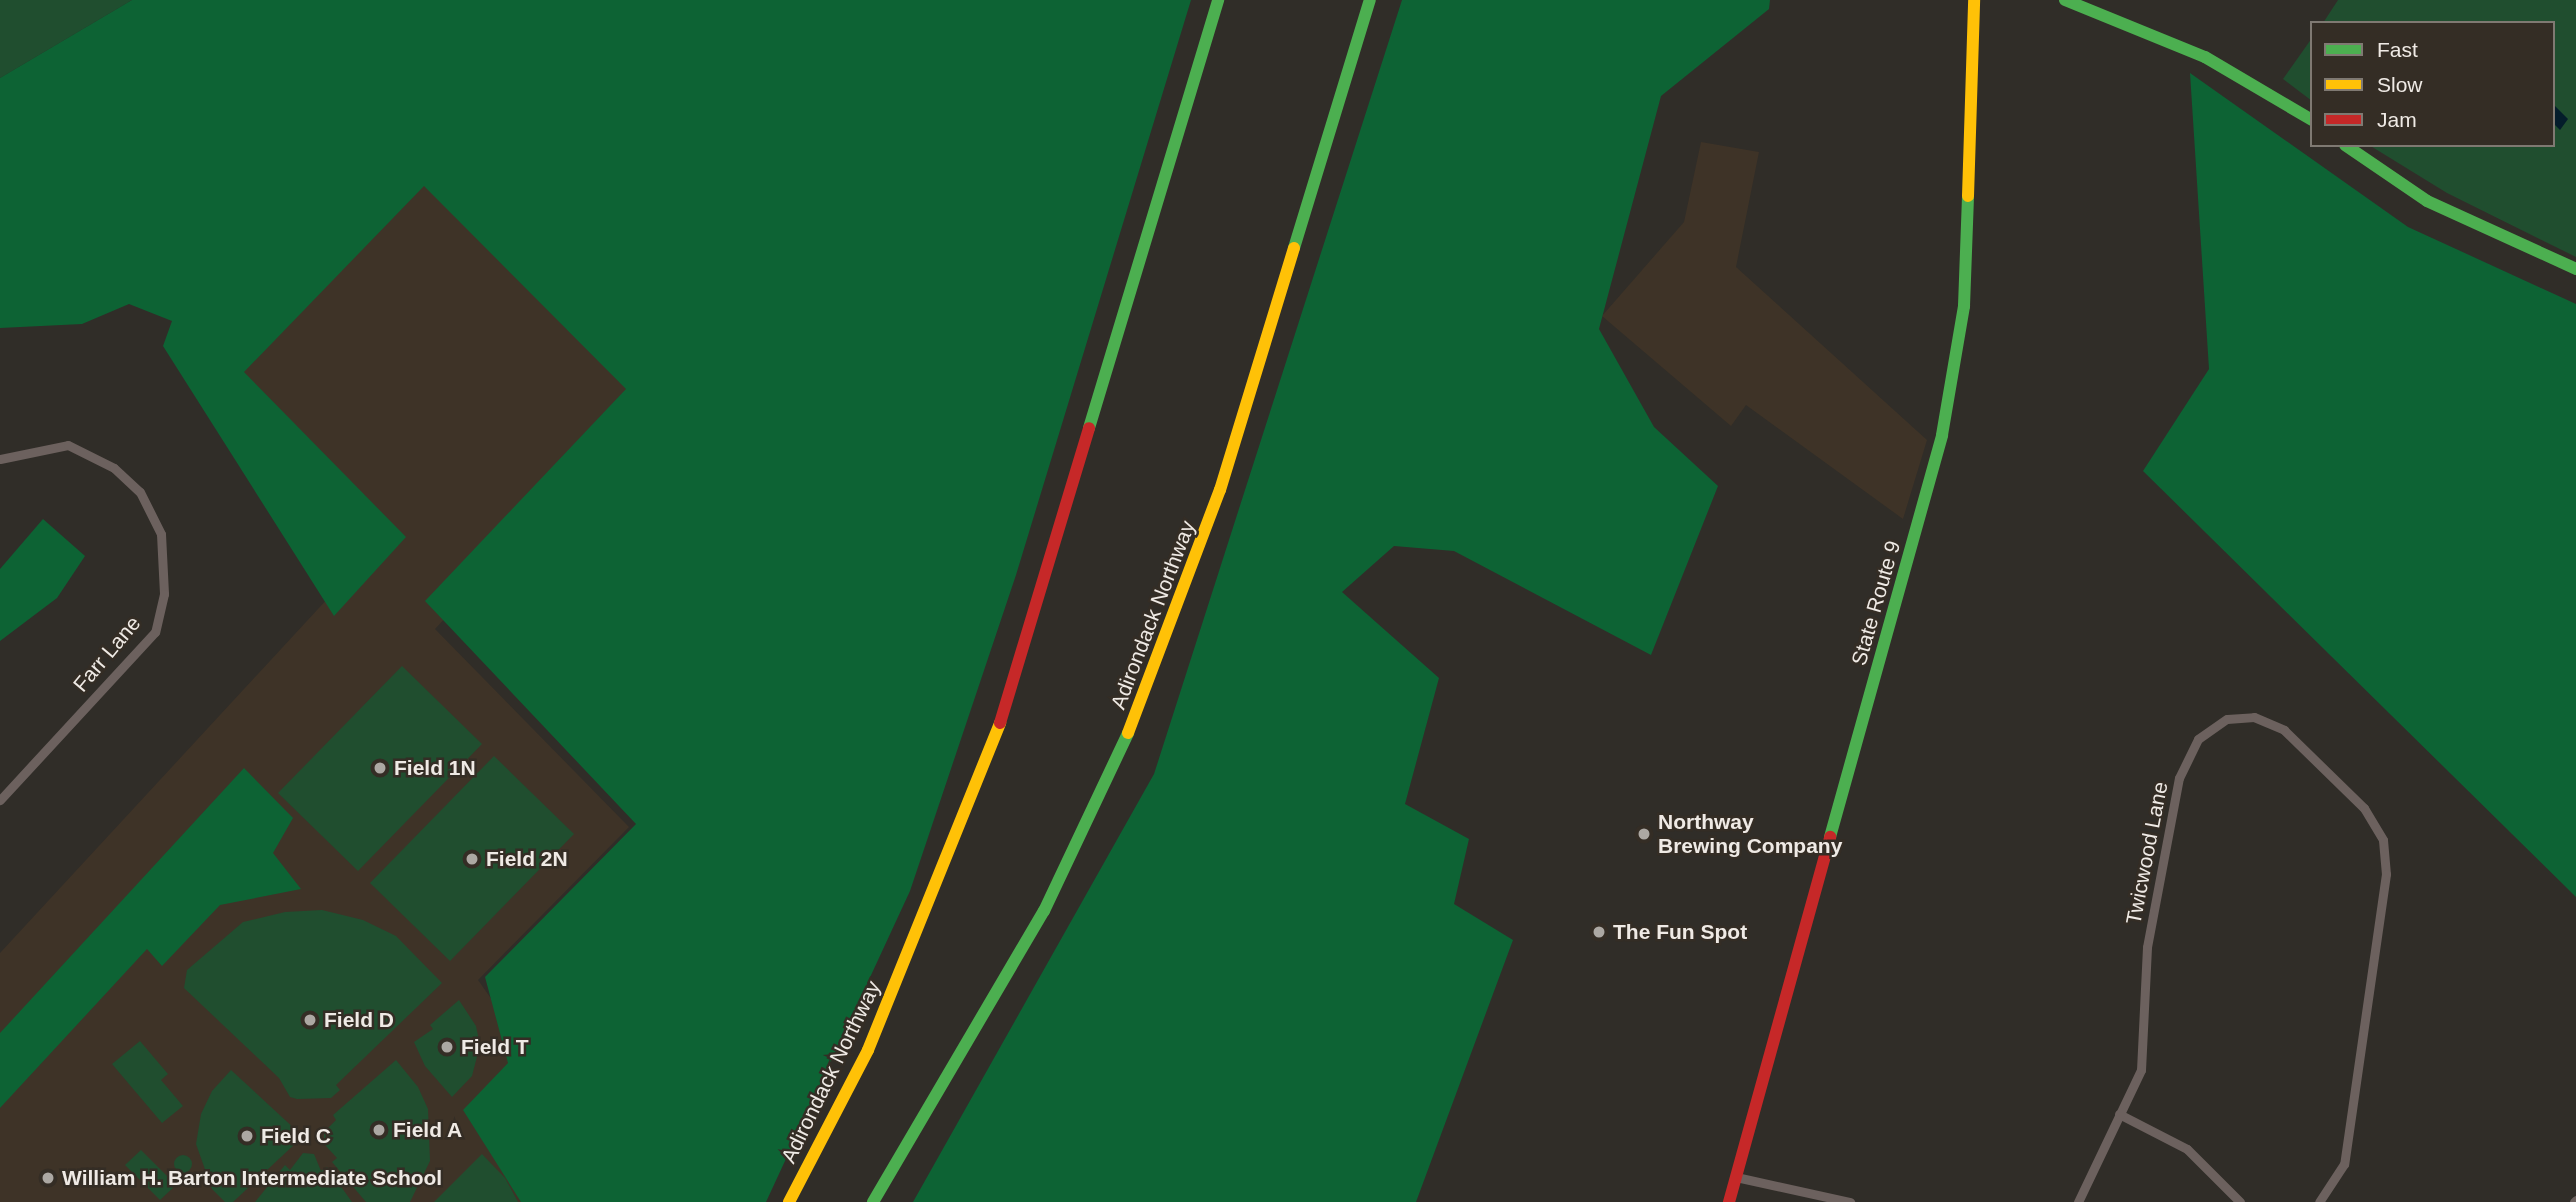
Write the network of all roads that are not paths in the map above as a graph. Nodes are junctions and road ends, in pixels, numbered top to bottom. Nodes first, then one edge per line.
1 (1218, 0) edge
2 (1370, 0) edge
3 (1974, 0) edge
4 (2065, 0) edge
5 (2310, 119) edge
6 (2348, 147) edge
7 (2576, 269) edge
8 (0, 459) edge
9 (0, 800) edge
10 (2119, 1114) junction
11 (1736, 1177) junction
12 (789, 1202) edge
13 (873, 1202) edge
14 (1729, 1202) edge
15 (1850, 1202) edge
16 (2078, 1202) edge
17 (2240, 1202) edge
18 (2319, 1202) edge

1 - 12 main road, Adirondack Northway
2 - 13 main road, Adirondack Northway
3 - 11 main road, State Route 9
4 - 5 main road
6 - 7 main road
8 - 9 street, Farr Lane
10 - 16 street, Twicwood Lane
10 - 17 street
10 - 18 street, Twicwood Lane
11 - 14 main road, State Route 9
11 - 15 street

